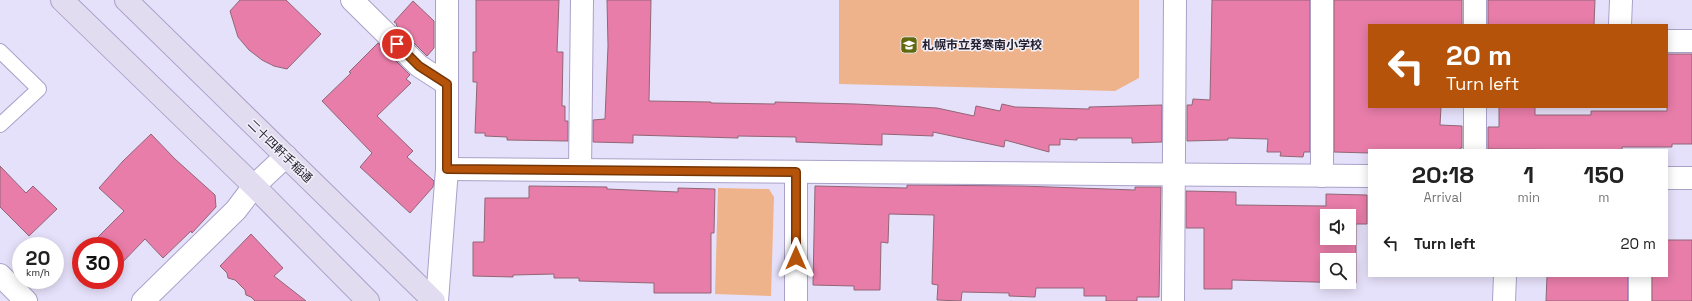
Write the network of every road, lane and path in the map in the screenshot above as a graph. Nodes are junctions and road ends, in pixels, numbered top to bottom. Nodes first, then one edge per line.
1 (62, 0) edge
2 (126, 0) edge
3 (352, 0) edge
4 (447, 0) edge
5 (582, 0) edge
6 (1175, 0) edge
7 (1322, 0) edge
8 (1475, 0) edge
9 (1621, 0) edge
10 (1475, 24) edge
11 (1620, 24) edge
12 (1668, 41) edge
13 (1692, 41) edge
14 (0, 51) edge
15 (447, 84) junction
16 (1475, 108) edge
17 (0, 125) edge
18 (1475, 149) edge
19 (286, 156) junction
20 (447, 169) junction
21 (580, 170) junction
22 (796, 172) junction
23 (1174, 175) junction
24 (1322, 176) junction
25 (1368, 176) edge
26 (1668, 178) edge
27 (1692, 178) edge
28 (254, 186) junction
29 (0, 275) edge
30 (1505, 277) edge
31 (1640, 277) edge
32 (26, 301) edge
33 (143, 301) edge
34 (368, 301) edge
35 (434, 301) edge
36 (437, 301) edge
37 (796, 301) edge
38 (1173, 301) edge
39 (1504, 301) edge
40 (1640, 301) edge

1 - 28 street
2 - 19 street, 二十四軒手稲通
3 - 15 street
4 - 15 street
5 - 21 street
6 - 23 street
7 - 24 street
8 - 10 street
9 - 11 street
12 - 13 street
14 - 17 lane
15 - 20 street
16 - 18 street
19 - 28 street
19 - 35 street, 二十四軒手稲通
20 - 21 street
20 - 36 street
21 - 22 street
22 - 23 street
22 - 37 street
23 - 24 street
23 - 38 street
24 - 25 street
26 - 27 street
28 - 33 street
28 - 34 street
29 - 32 street
30 - 39 street
31 - 40 street

